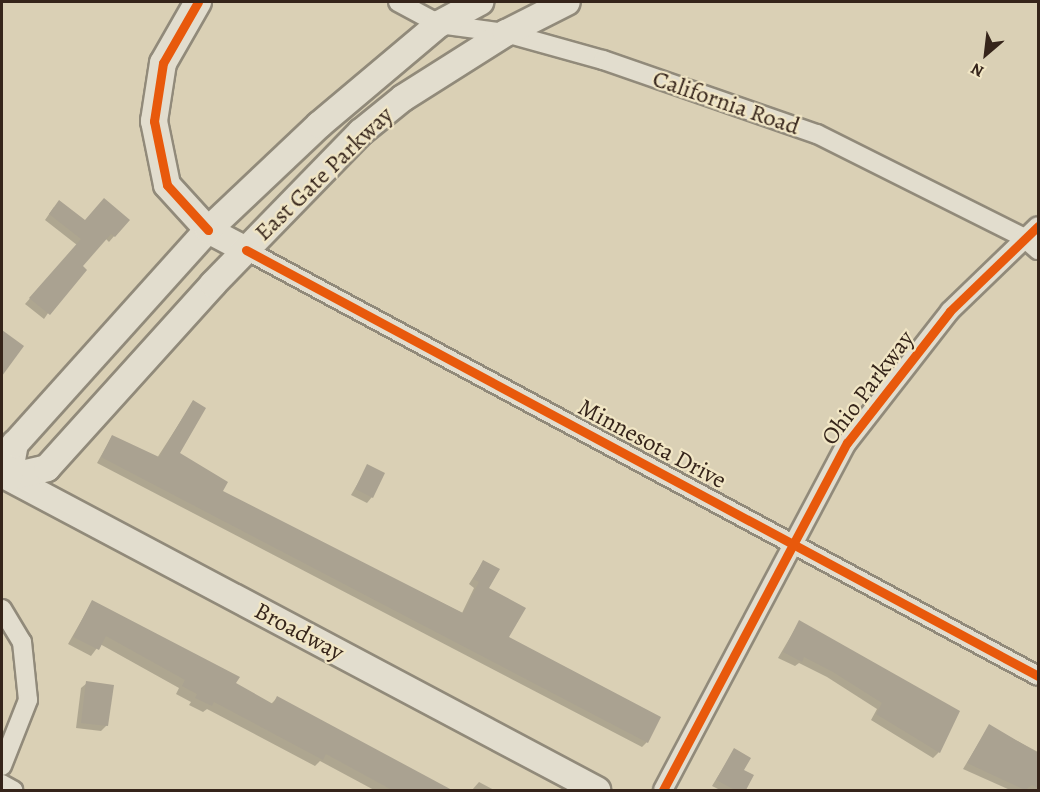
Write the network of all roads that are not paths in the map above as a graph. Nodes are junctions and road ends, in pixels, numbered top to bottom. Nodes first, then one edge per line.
1 (198, 2) edge
2 (398, 2) edge
3 (480, 2) edge
4 (567, 2) edge
5 (439, 24) junction
6 (506, 33) junction
7 (1038, 226) edge
8 (208, 230) junction
9 (1023, 237) junction
10 (246, 250) junction
11 (1038, 250) edge
12 (4, 479) edge
13 (793, 540) junction
14 (2, 609) edge
15 (1038, 676) edge
16 (2, 766) edge
17 (2, 784) edge
18 (588, 788) edge
19 (14, 790) edge
20 (663, 790) edge

1 - 8 street
2 - 5 street, California Road
3 - 5 street, East Gate Parkway
4 - 6 street, East Gate Parkway
5 - 6 street, California Road
5 - 8 street, East Gate Parkway
6 - 9 street, California Road
6 - 10 street, East Gate Parkway
7 - 9 street, Ohio Parkway
8 - 10 street, Minnesota Drive
8 - 12 street, East Gate Parkway
9 - 11 street, California Road
9 - 13 street, Ohio Parkway
10 - 12 street, East Gate Parkway
10 - 13 street, Minnesota Drive
12 - 18 street, Broadway
13 - 15 street, Minnesota Drive
13 - 20 street, Ohio Parkway
14 - 16 street
17 - 19 street

